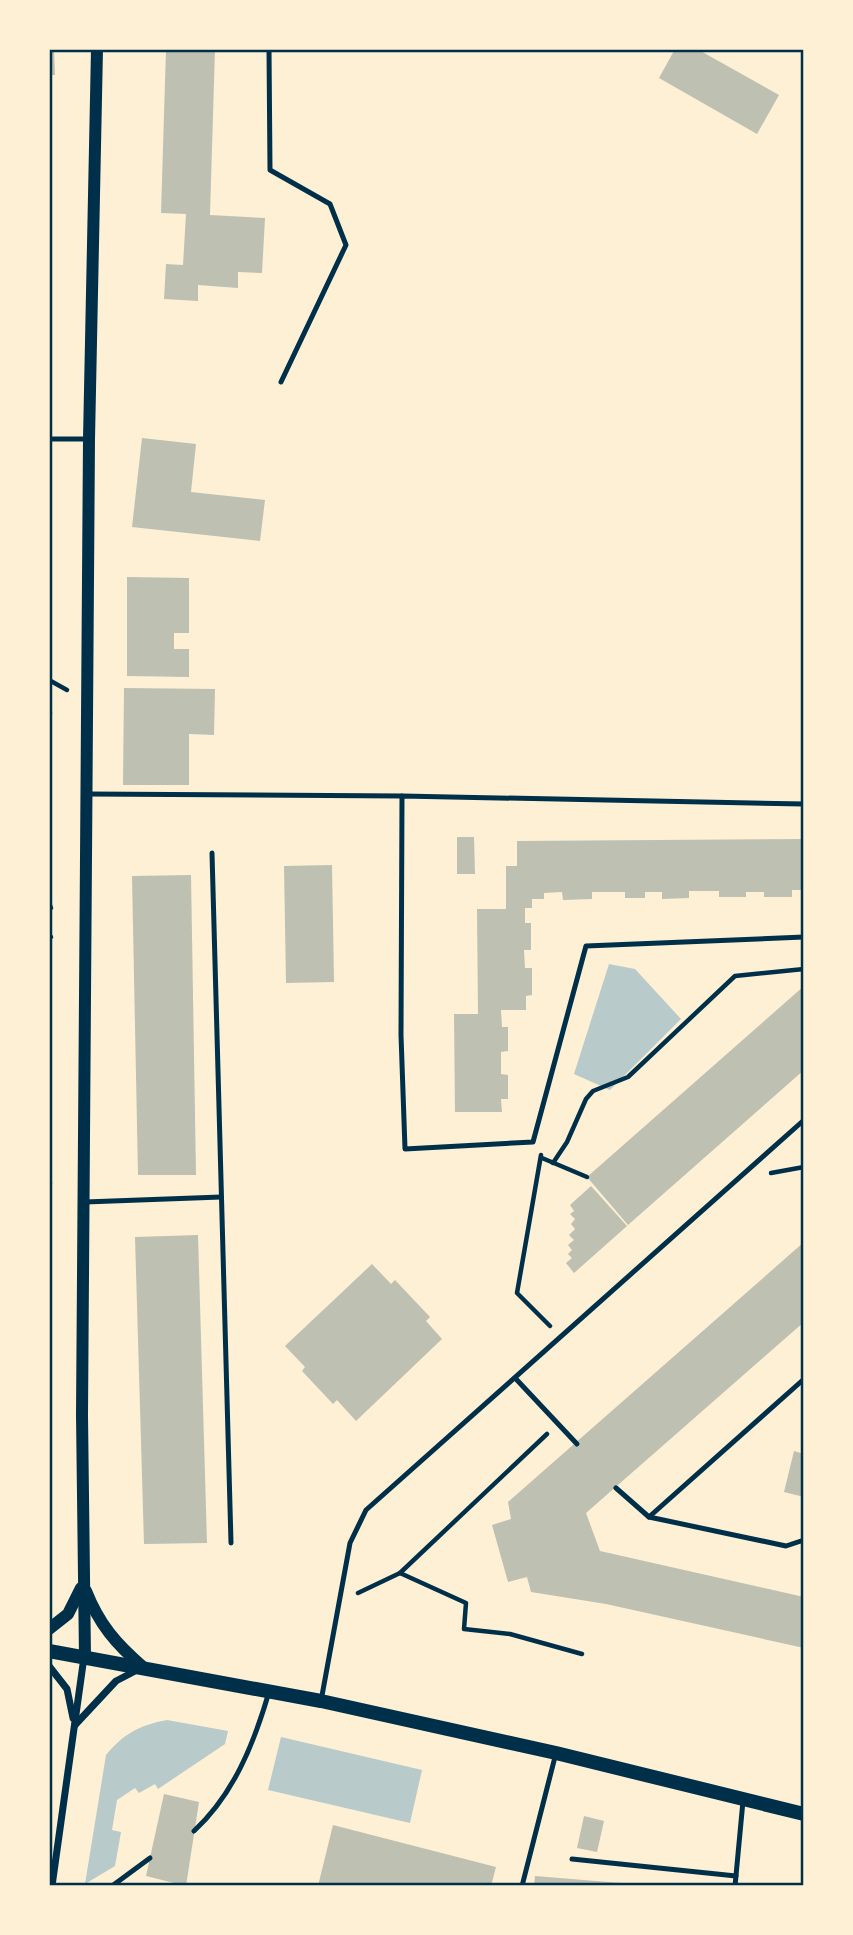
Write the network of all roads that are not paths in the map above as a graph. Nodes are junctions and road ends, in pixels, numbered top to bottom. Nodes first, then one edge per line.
1 (97, 49) edge
2 (269, 49) edge
3 (281, 382) dead end
4 (49, 439) edge
5 (89, 439) junction
6 (87, 794) junction
7 (402, 796) junction
8 (804, 804) edge
9 (212, 853) dead end
10 (804, 937) edge
11 (804, 1120) edge
12 (222, 1197) junction
13 (84, 1202) junction
14 (516, 1379) junction
15 (804, 1379) edge
16 (576, 1444) dead end
17 (616, 1488) dead end
18 (649, 1517) junction
19 (804, 1540) edge
20 (230, 1543) dead end
21 (83, 1584) junction
22 (49, 1629) edge
23 (49, 1651) edge
24 (85, 1657) junction
25 (49, 1666) edge
26 (143, 1667) junction
27 (270, 1691) junction
28 (321, 1701) junction
29 (75, 1725) junction
30 (556, 1753) junction
31 (743, 1801) junction
32 (804, 1814) edge
33 (194, 1831) dead end
34 (150, 1858) dead end
35 (572, 1859) dead end
36 (736, 1877) junction
37 (52, 1886) edge
38 (113, 1886) edge
39 (522, 1886) edge
40 (735, 1886) edge

1 - 5 street
2 - 3 lane
4 - 5 lane
5 - 6 street
6 - 7 lane
6 - 13 street
7 - 8 lane
7 - 10 lane
9 - 12 lane
11 - 14 lane
12 - 13 lane
12 - 20 lane
13 - 21 street
14 - 16 lane
14 - 28 lane
15 - 18 lane
17 - 18 lane
18 - 19 lane
21 - 22 street
21 - 24 street
21 - 26 street
23 - 24 main road
24 - 26 main road
24 - 29 street
25 - 29 street
26 - 27 main road
26 - 29 street
27 - 28 main road
27 - 33 lane
28 - 30 main road
29 - 37 street
30 - 31 main road
30 - 39 lane
31 - 32 main road
31 - 36 lane
34 - 38 lane
35 - 36 lane
36 - 40 lane

